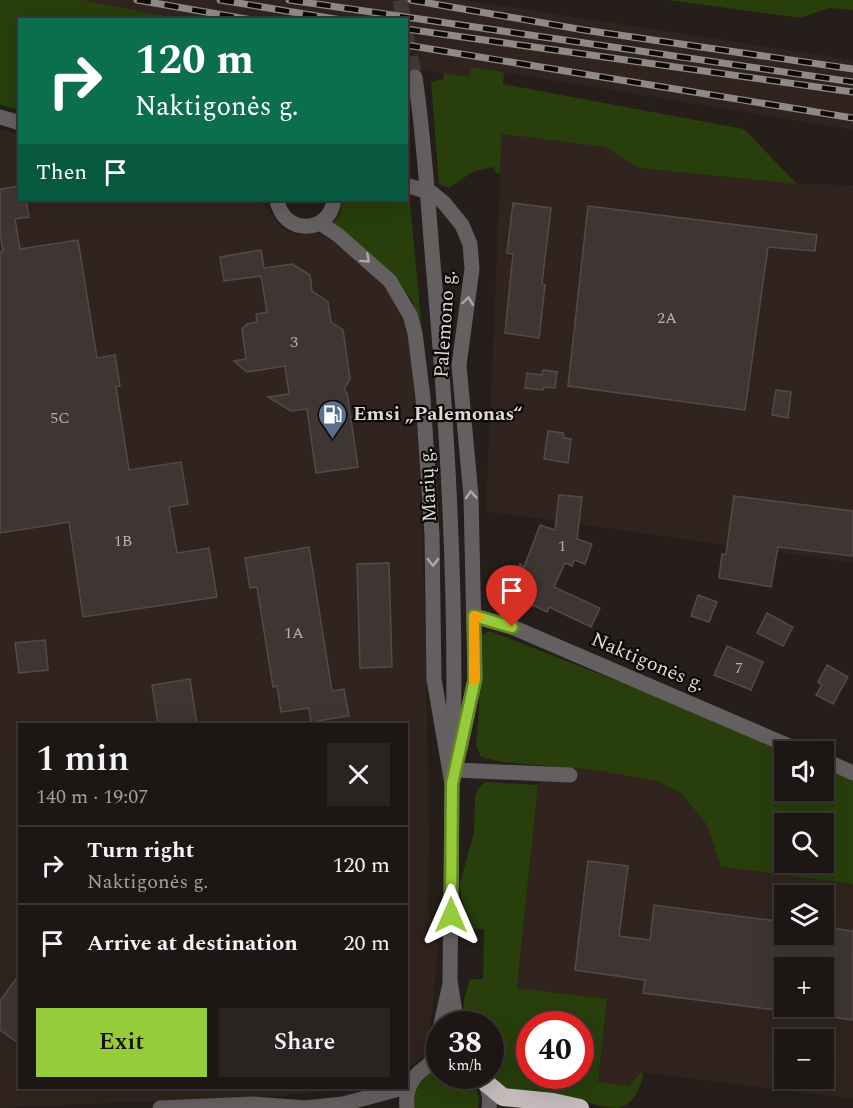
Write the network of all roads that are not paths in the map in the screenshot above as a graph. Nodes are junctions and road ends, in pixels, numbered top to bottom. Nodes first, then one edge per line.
1 (415, 77) tunnel mouth
2 (0, 117) edge
3 (18, 122) edge
4 (408, 186) edge
5 (334, 201) edge
6 (274, 202) edge
7 (320, 223) junction
8 (474, 616) junction
9 (777, 741) edge
10 (834, 764) edge
11 (853, 773) edge
12 (570, 775) dead end
13 (453, 777) junction
14 (450, 981) junction
15 (442, 1011) edge
16 (455, 1011) edge
17 (426, 1069) edge
18 (408, 1083) edge
19 (391, 1089) edge
20 (408, 1089) edge
21 (487, 1089) edge
22 (495, 1089) edge
23 (343, 1104) junction
24 (160, 1108) edge
25 (305, 1108) edge
26 (372, 1108) edge
27 (407, 1108) edge
28 (489, 1108) edge
29 (580, 1108) edge

1 - 13 street, Marių g.
2 - 3 street
8 -> 4 street, Palemono g., bridge
5 - 7 street
6 - 7 street
7 -> 13 street, Palemono g.
8 - 9 street, Naktigonės g.
8 - 13 street, Palemono g.
10 - 11 street
12 - 13 street
13 - 14 street, Palemono g.
14 - 15 street, Palemono g.
14 - 16 street, Palemono g.
17 - 18 street
19 - 23 street
20 - 27 street
21 - 28 street
22 - 29 highway
23 - 25 street
23 - 26 street
24 - 25 street

